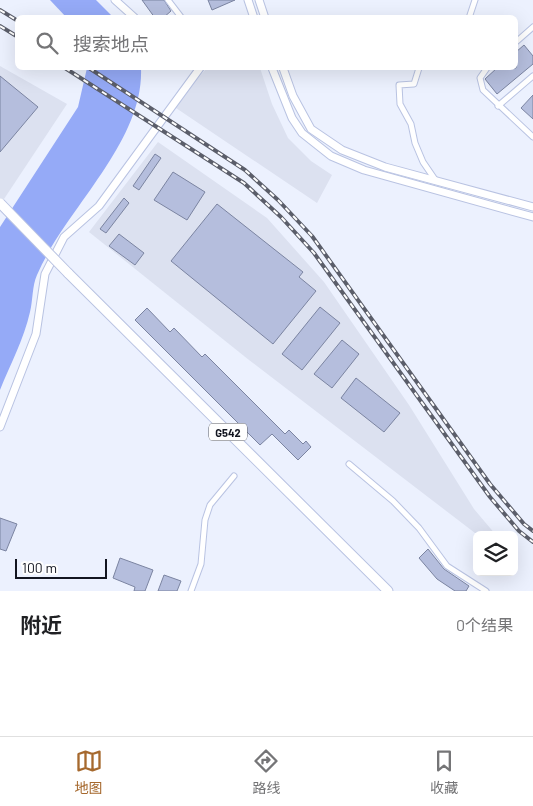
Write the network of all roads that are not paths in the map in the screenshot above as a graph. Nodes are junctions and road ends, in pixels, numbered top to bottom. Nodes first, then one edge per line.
1 (116, 0) edge
2 (168, 0) edge
3 (248, 0) edge
4 (259, 0) edge
5 (475, 0) edge
6 (133, 15) edge
7 (179, 15) edge
8 (253, 15) edge
9 (264, 15) edge
10 (470, 15) edge
11 (533, 27) edge
12 (518, 40) edge
13 (197, 70) edge
14 (273, 70) edge
15 (284, 70) edge
16 (418, 70) edge
17 (485, 70) edge
18 (533, 76) edge
19 (498, 106) junction
20 (533, 137) edge
21 (437, 181) junction
22 (0, 203) edge
23 (533, 207) edge
24 (533, 217) edge
25 (0, 427) edge
26 (348, 464) dead end
27 (234, 476) dead end
28 (191, 591) edge
29 (388, 591) edge
30 (486, 591) edge

1 - 6 main road
2 - 7 street
3 - 8 main road
4 - 9 main road
5 - 10 street
11 - 12 street
13 - 25 main road
14 - 24 main road
15 - 21 main road
16 - 21 street
17 - 19 street
18 - 19 street
19 - 20 street
21 - 23 main road
22 - 29 highway, G542, bridge
26 - 30 street
27 - 28 street

